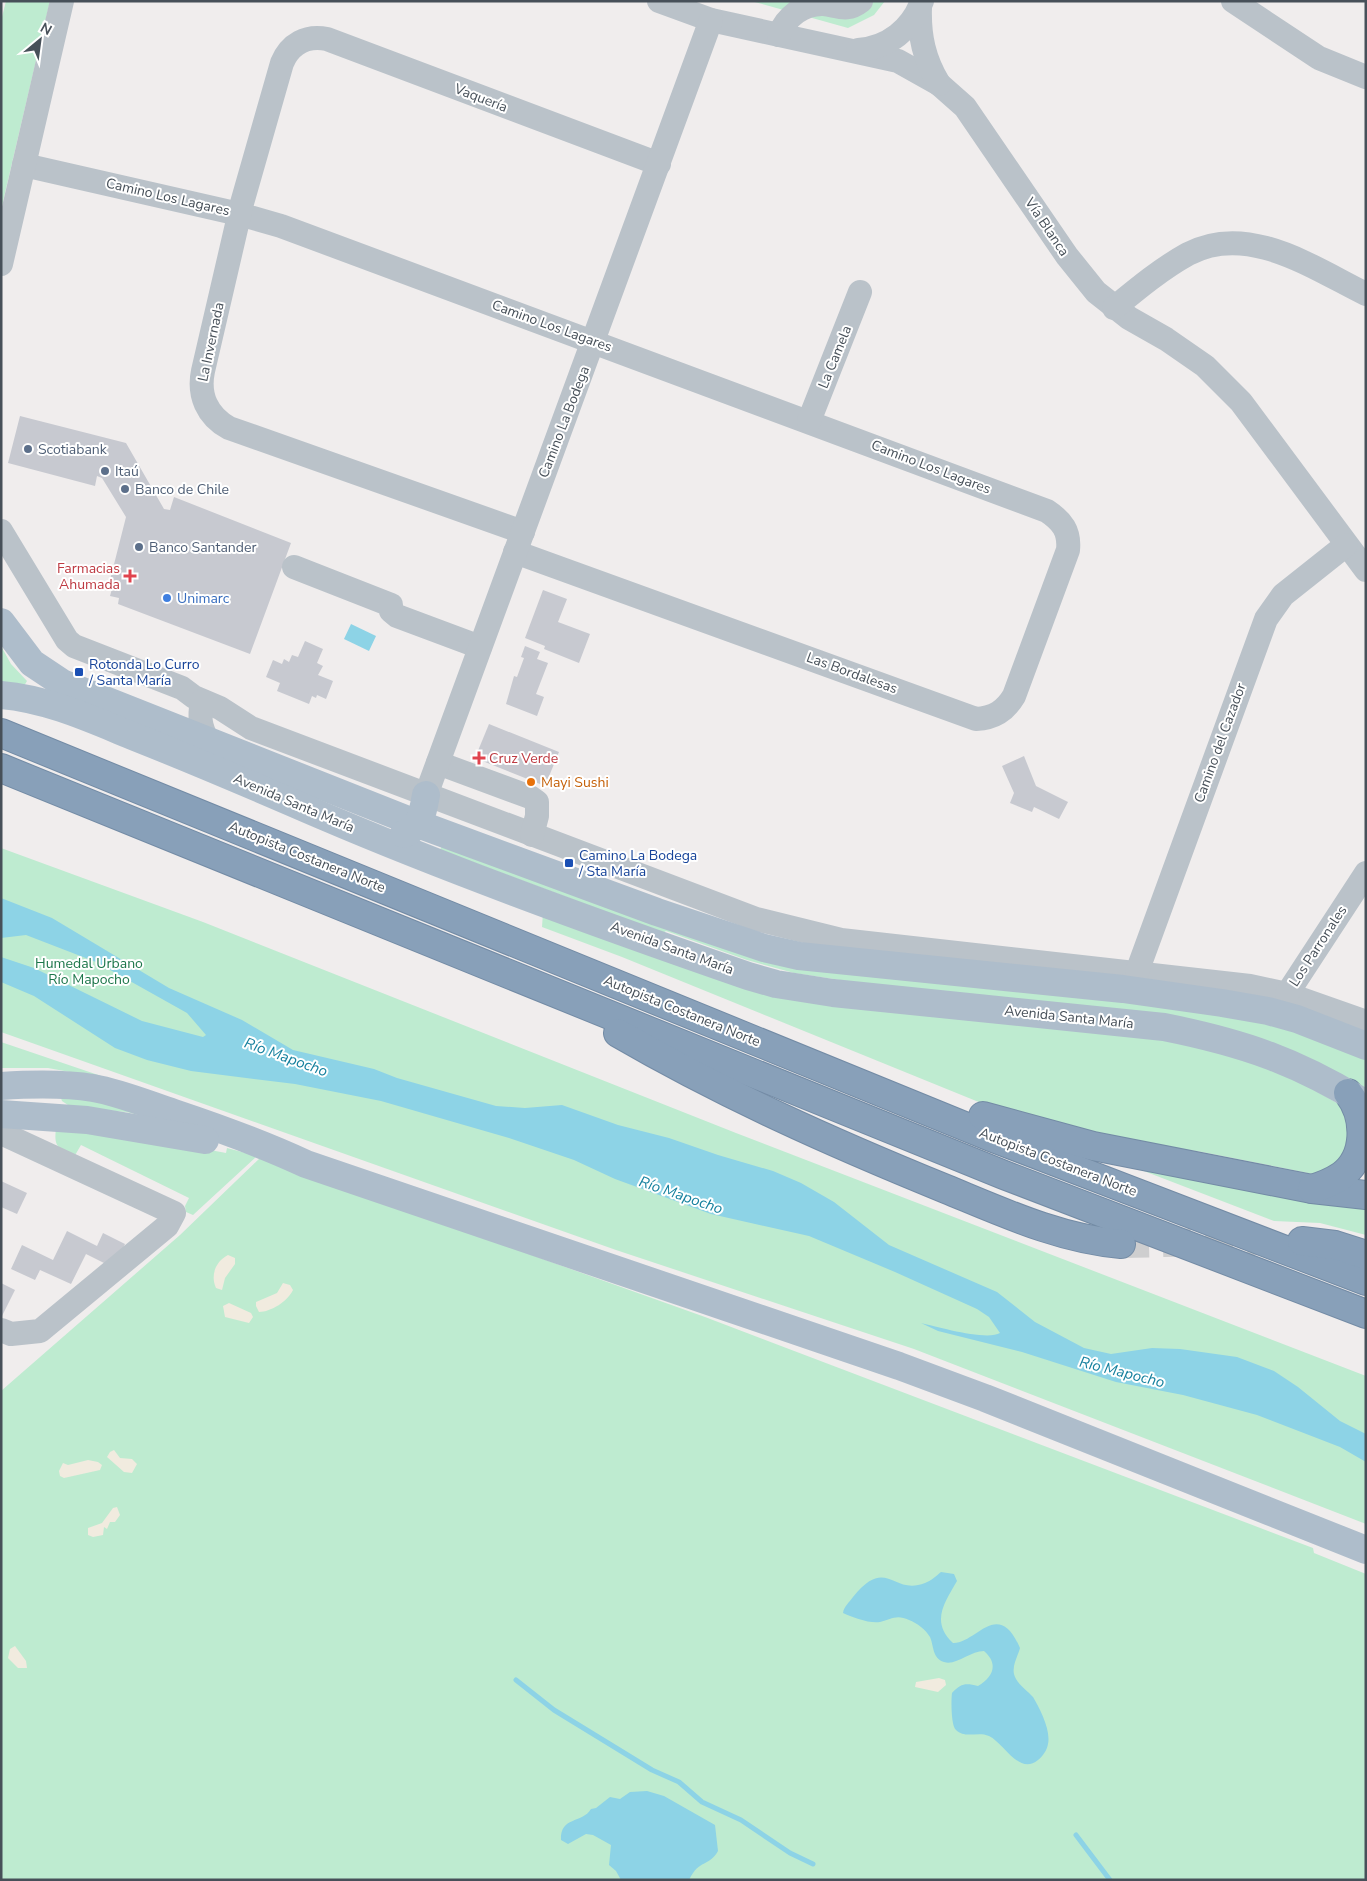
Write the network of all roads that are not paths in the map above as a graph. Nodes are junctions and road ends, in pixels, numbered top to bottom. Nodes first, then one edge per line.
1 (62, 1) edge
2 (660, 1) edge
3 (861, 1) edge
4 (1233, 1) edge
5 (921, 4) edge
6 (711, 20) junction
7 (779, 36) junction
8 (303, 40) joint
9 (852, 50) junction
10 (1366, 77) edge
11 (939, 84) junction
12 (659, 164) junction
13 (24, 165) junction
14 (240, 214) junction
15 (1, 264) edge
16 (860, 292) dead end
17 (1366, 294) edge
18 (1114, 308) junction
19 (594, 342) junction
20 (809, 421) junction
21 (1065, 527) joint
22 (1, 531) edge
23 (519, 542) junction
24 (1346, 545) junction
25 (294, 567) dead end
26 (1366, 570) edge
27 (1, 622) edge
28 (480, 647) junction
29 (1, 695) edge
30 (198, 699) junction
31 (1, 714) edge
32 (170, 725) junction
33 (112, 728) junction
34 (1, 733) edge
35 (208, 741) junction
36 (438, 763) junction
37 (1, 768) edge
38 (426, 795) junction
39 (378, 808) junction
40 (418, 824) junction
41 (362, 832) junction
42 (532, 835) junction
43 (1366, 873) edge
44 (1137, 972) junction
45 (545, 988) junction
46 (1287, 994) junction
47 (1366, 1022) edge
48 (1366, 1046) edge
49 (787, 1054) junction
50 (44, 1084) junction
51 (1, 1086) edge
52 (1357, 1098) edge
53 (1, 1114) edge
54 (50, 1116) junction
55 (1, 1132) edge
56 (52, 1155) junction
57 (306, 1164) junction
58 (1312, 1189) junction
59 (1366, 1196) edge
60 (1302, 1240) dead end
61 (1121, 1244) tunnel mouth
62 (1366, 1255) edge
63 (1366, 1281) edge
64 (1366, 1314) edge
65 (1, 1330) edge
66 (1366, 1550) edge

1 - 13 street
2 - 6 street, Vía Blanca
3 - 7 street
4 - 10 street
5 - 9 street
5 - 11 street
6 - 7 street, Vía Blanca
6 - 12 street, Camino La Bodega
7 - 9 street, Vía Blanca
8 - 12 street, Vaquería
8 - 14 street, La Invernada
9 - 11 street, Vía Blanca
11 - 18 street, Vía Blanca
12 - 19 street, Camino La Bodega
13 - 14 street, Camino Los Lagares
13 - 15 street
14 - 19 street, Camino Los Lagares
14 - 23 street, La Invernada
16 - 20 street, La Camela
17 - 18 street
18 - 24 street, Vía Blanca
19 - 20 street, Camino Los Lagares
19 - 23 street, Camino La Bodega
20 - 21 street, Camino Los Lagares
21 - 23 street, Las Bordalesas
22 - 30 street
23 - 28 street, Camino La Bodega
24 - 26 street, Vía Blanca
24 - 44 street, Camino del Cazador
25 - 28 street
27 - 32 main road, Avenida Santa María
28 - 36 street, Camino La Bodega
29 - 33 main road, Avenida Santa María
30 - 32 street
30 - 35 street
30 - 38 street
31 - 33 main road
32 - 35 main road, Avenida Santa María
33 - 41 main road, Avenida Santa María
34 - 49 highway, Autopista Costanera Norte
35 - 39 main road, Avenida Santa María
36 - 38 street, Camino La Bodega
36 - 42 street
37 - 45 highway
38 - 39 main road
38 - 40 main road
38 - 42 street
39 - 40 main road, Avenida Santa María
40 - 41 main road
40 - 48 main road, Avenida Santa María
41 - 52 main road, Avenida Santa María
42 - 44 street
43 - 46 street, Los Parronales
44 - 46 street
45 - 61 highway
45 - 64 highway
46 - 47 street
49 - 58 highway
49 - 63 highway, Autopista Costanera Norte
50 - 51 main road
50 - 54 main road
50 - 57 main road
52 - 58 highway
53 - 54 main road
54 - 56 street
54 - 57 main road
55 - 56 street
56 - 65 street
57 - 66 main road
58 - 59 highway
60 - 62 highway

